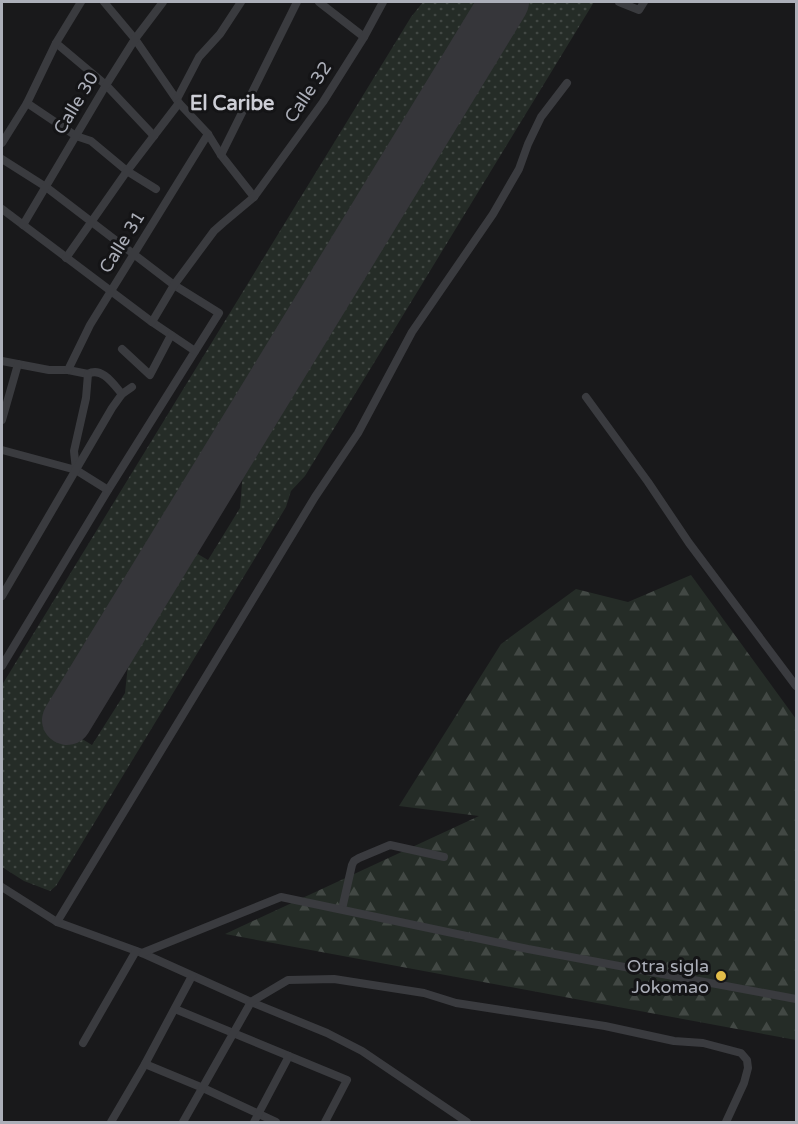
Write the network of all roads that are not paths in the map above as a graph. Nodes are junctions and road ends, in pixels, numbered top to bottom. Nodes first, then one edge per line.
1 (81, 2) edge
2 (104, 2) edge
3 (163, 2) edge
4 (241, 2) edge
5 (297, 2) edge
6 (319, 2) edge
7 (383, 2) edge
8 (619, 2) edge
9 (644, 2) edge
10 (364, 36) junction
11 (135, 39) junction
12 (56, 43) junction
13 (567, 83) dead end
14 (106, 85) junction
15 (178, 101) junction
16 (27, 103) junction
17 (208, 134) junction
18 (76, 136) junction
19 (154, 136) junction
20 (2, 143) edge
21 (221, 155) junction
22 (2, 159) edge
23 (127, 171) junction
24 (46, 187) junction
25 (156, 189) dead end
26 (254, 197) junction
27 (2, 209) edge
28 (91, 221) junction
29 (23, 225) junction
30 (134, 254) junction
31 (66, 258) junction
32 (174, 285) junction
33 (112, 291) junction
34 (152, 322) junction
35 (171, 335) junction
36 (122, 350) dead end
37 (195, 351) junction
38 (2, 361) edge
39 (18, 364) junction
40 (68, 370) junction
41 (88, 374) junction
42 (132, 387) dead end
43 (122, 394) junction
44 (586, 397) dead end
45 (2, 420) edge
46 (2, 450) edge
47 (76, 470) junction
48 (108, 490) junction
49 (2, 596) edge
50 (2, 666) edge
51 (796, 686) edge
52 (444, 857) dead end
53 (2, 887) edge
54 (342, 909) junction
55 (57, 922) junction
56 (139, 952) junction
57 (192, 976) junction
58 (796, 999) edge
59 (251, 1002) junction
60 (175, 1009) junction
61 (234, 1032) junction
62 (83, 1043) dead end
63 (290, 1056) junction
64 (146, 1064) junction
65 (203, 1088) junction
66 (256, 1118) edge
67 (111, 1122) edge
68 (183, 1122) edge
69 (276, 1122) edge
70 (325, 1122) edge
71 (467, 1122) edge
72 (726, 1122) edge

1 - 12 street
2 - 11 street
3 - 11 street, Calle 30
4 - 15 street
5 - 21 street
6 - 10 street
7 - 10 street, Calle 32
8 - 9 street
10 - 26 street, Calle 32
11 - 14 street, Calle 30
11 - 15 street
12 - 14 street
12 - 16 street
13 - 55 street
14 - 18 street, Calle 30
14 - 19 street
15 - 17 street
15 - 19 street
16 - 18 street
16 - 20 street
17 - 21 street
17 - 30 street, Calle 31
18 - 23 street
18 - 24 street, Calle 30
19 - 23 street
21 - 26 street
22 - 24 street
23 - 25 street
23 - 28 street
24 - 28 street
24 - 29 street, Calle 30
26 - 32 street, Calle 32
27 - 29 street
28 - 30 street
28 - 31 street
29 - 31 street
30 - 32 street
30 - 33 street, Calle 31
31 - 33 street
32 - 34 street, Calle 32
32 - 37 street
33 - 34 street
33 - 40 street, Calle 31
34 - 35 street
35 - 36 street
35 - 37 street
37 - 48 street
38 - 39 street
39 - 40 street
39 - 45 street
40 - 41 street
41 - 43 street
41 - 47 street
42 - 43 street
43 - 47 street
44 - 51 street
46 - 47 street
47 - 48 street
47 - 49 street
48 - 50 street
52 - 54 street
53 - 55 street
54 - 56 street
54 - 58 street
55 - 56 street
56 - 57 street
56 - 62 street
57 - 59 street
57 - 60 street
59 - 61 street
59 - 71 street
59 - 72 street
60 - 61 street
60 - 64 street
61 - 63 street
61 - 65 street
63 - 66 street
63 - 70 street
64 - 65 street
64 - 67 street
65 - 66 street
65 - 68 street
66 - 69 street

